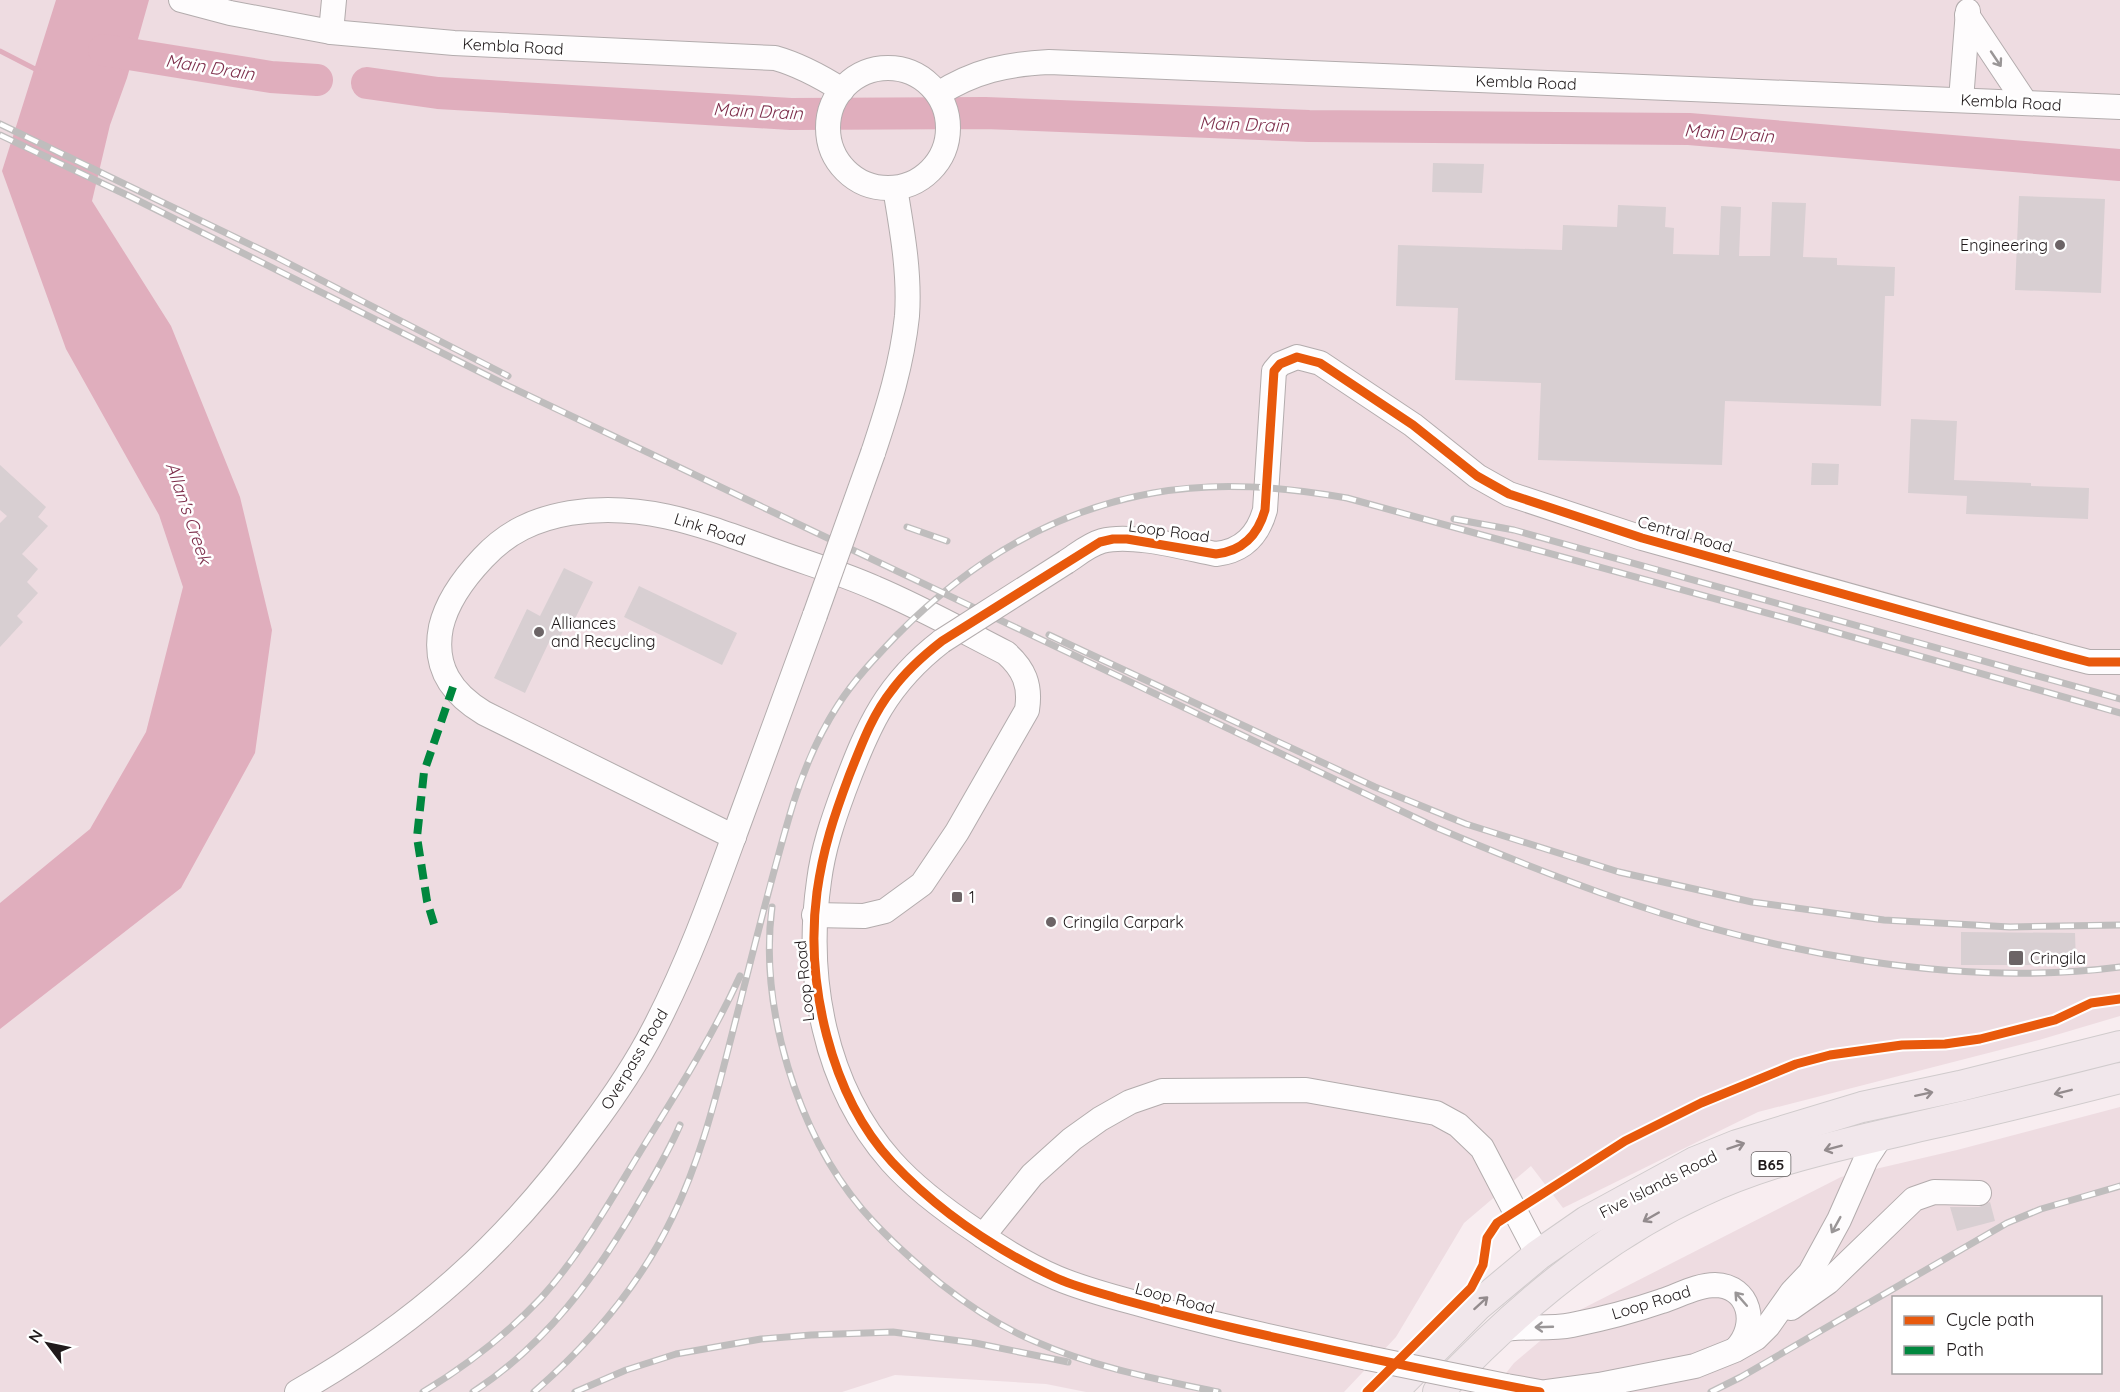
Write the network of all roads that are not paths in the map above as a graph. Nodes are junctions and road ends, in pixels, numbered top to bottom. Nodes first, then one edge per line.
1 (181, 0) edge
2 (334, 0) edge
3 (1968, 8) edge
4 (331, 32) junction
5 (839, 94) junction
6 (938, 94) junction
7 (1961, 100) junction
8 (2025, 102) junction
9 (2120, 107) edge
10 (895, 188) junction
11 (1280, 364) joint
12 (2120, 662) edge
13 (734, 837) junction
14 (814, 915) junction
15 (2120, 1046) edge
16 (2120, 1078) edge
17 (1881, 1136) junction
18 (1979, 1193) dead end
19 (983, 1236) junction
20 (1538, 1255) junction
21 (1854, 1257) junction
22 (1792, 1292) junction
23 (1499, 1330) junction
24 (1756, 1338) junction
25 (1735, 1350) junction
26 (1691, 1368) junction
27 (297, 1392) edge
28 (1392, 1392) edge
29 (1438, 1392) edge
30 (1540, 1392) edge
31 (1547, 1392) edge
32 (1648, 1392) edge
33 (1669, 1392) edge

1 - 4 street, Kembla Road
2 - 4 street
3 - 7 street
3 -> 8 street
4 - 5 street, Kembla Road
5 - 6 street
5 - 10 street
6 - 7 street, Kembla Road
6 - 10 street
7 - 8 street, Kembla Road
8 - 9 street, Kembla Road
10 - 13 street, Overpass Road, bridge
11 - 12 street, Central Road
11 - 14 street, Loop Road, bridge
13 - 14 street, Link Road
13 - 27 street, Overpass Road
14 - 19 street, Loop Road
20 -> 15 main road, Five Islands Road / B65
16 -> 17 main road, Five Islands Road / B65
17 -> 22 street
17 -> 23 main road, Five Islands Road / B65
18 - 21 street
19 - 20 street
19 - 30 street, Loop Road, bridge
28 -> 20 main road, Five Islands Road / B65
21 - 22 street
21 - 24 street
22 - 24 street
25 -> 23 street, Loop Road
23 - 29 main road, Five Islands Road / B65
24 - 25 street
25 - 26 street
26 - 31 street
26 - 32 street
26 - 33 street

